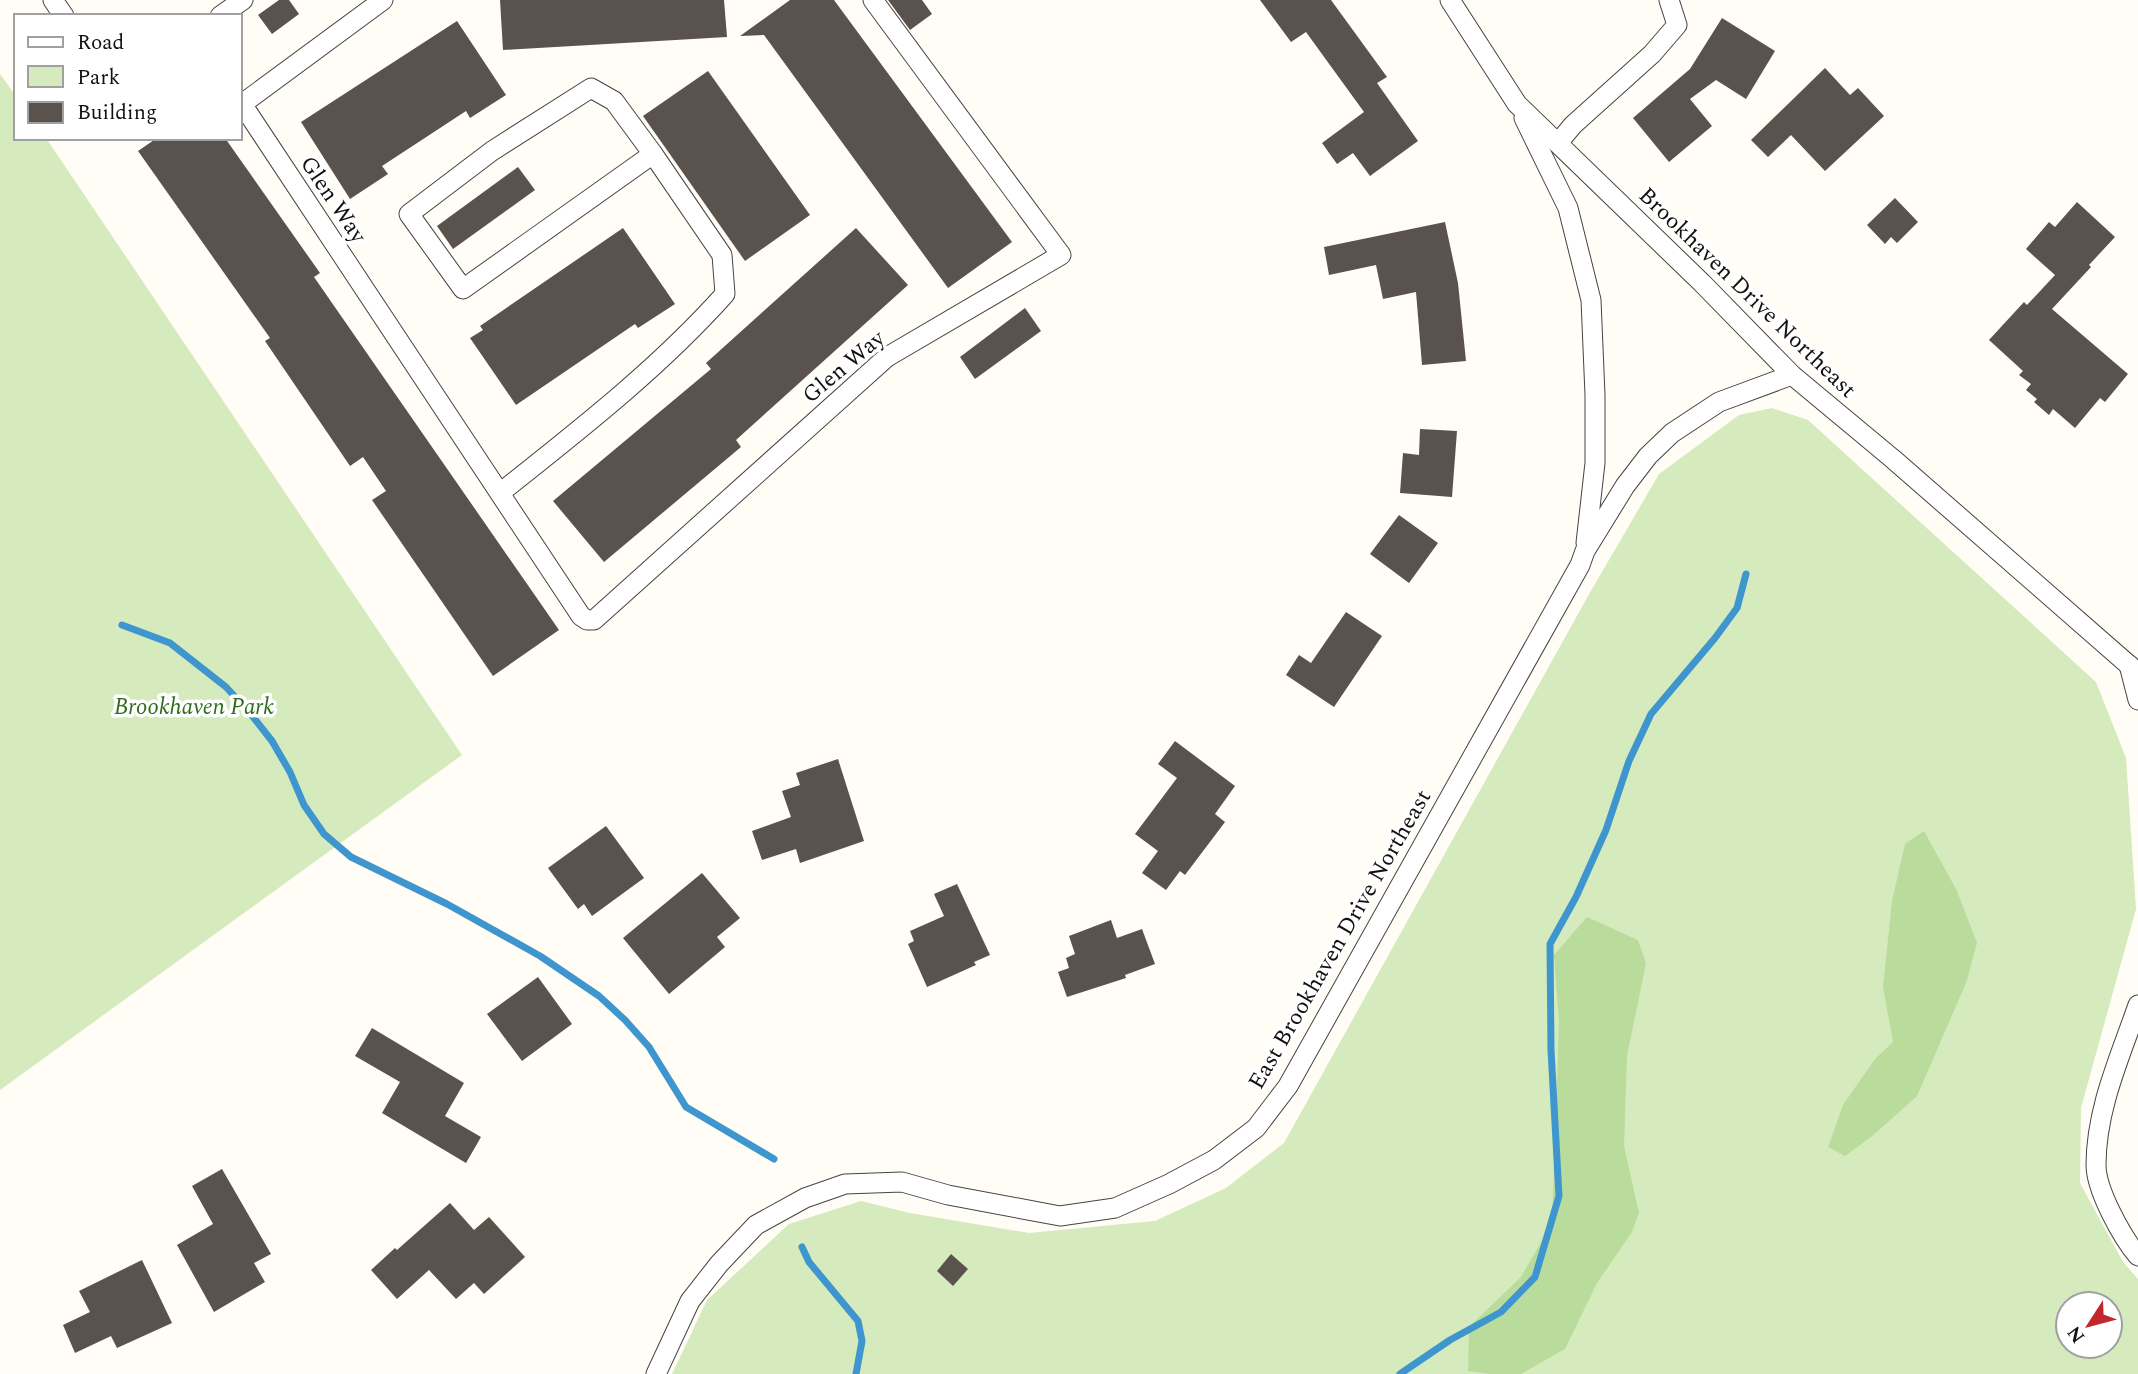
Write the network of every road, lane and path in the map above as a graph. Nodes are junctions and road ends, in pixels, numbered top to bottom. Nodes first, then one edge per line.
1 (243, 0) edge
2 (873, 0) edge
3 (1450, 0) edge
4 (1669, 0) edge
5 (377, 2) edge
6 (223, 14) edge
7 (1517, 104) junction
8 (1558, 143) junction
9 (653, 154) junction
10 (1792, 375) junction
11 (500, 493) junction
12 (1585, 551) junction
13 (2134, 669) edge
14 (2138, 700) edge
15 (2138, 1005) edge
16 (2138, 1256) edge
17 (656, 1374) edge

1 - 6 street
2 - 11 street, Glen Way
3 - 7 street, Brookhaven Drive Northeast
4 - 8 street
5 - 11 street, Glen Way
7 - 8 street, Brookhaven Drive Northeast
7 - 12 street, East Brookhaven Drive Northeast
8 - 10 street, Brookhaven Drive Northeast
9 - 9 street
9 - 11 street
10 - 12 street, East Brookhaven Drive Northeast
10 - 13 street, Brookhaven Drive Northeast
12 - 17 street, East Brookhaven Drive Northeast
13 - 14 street
15 - 16 street

